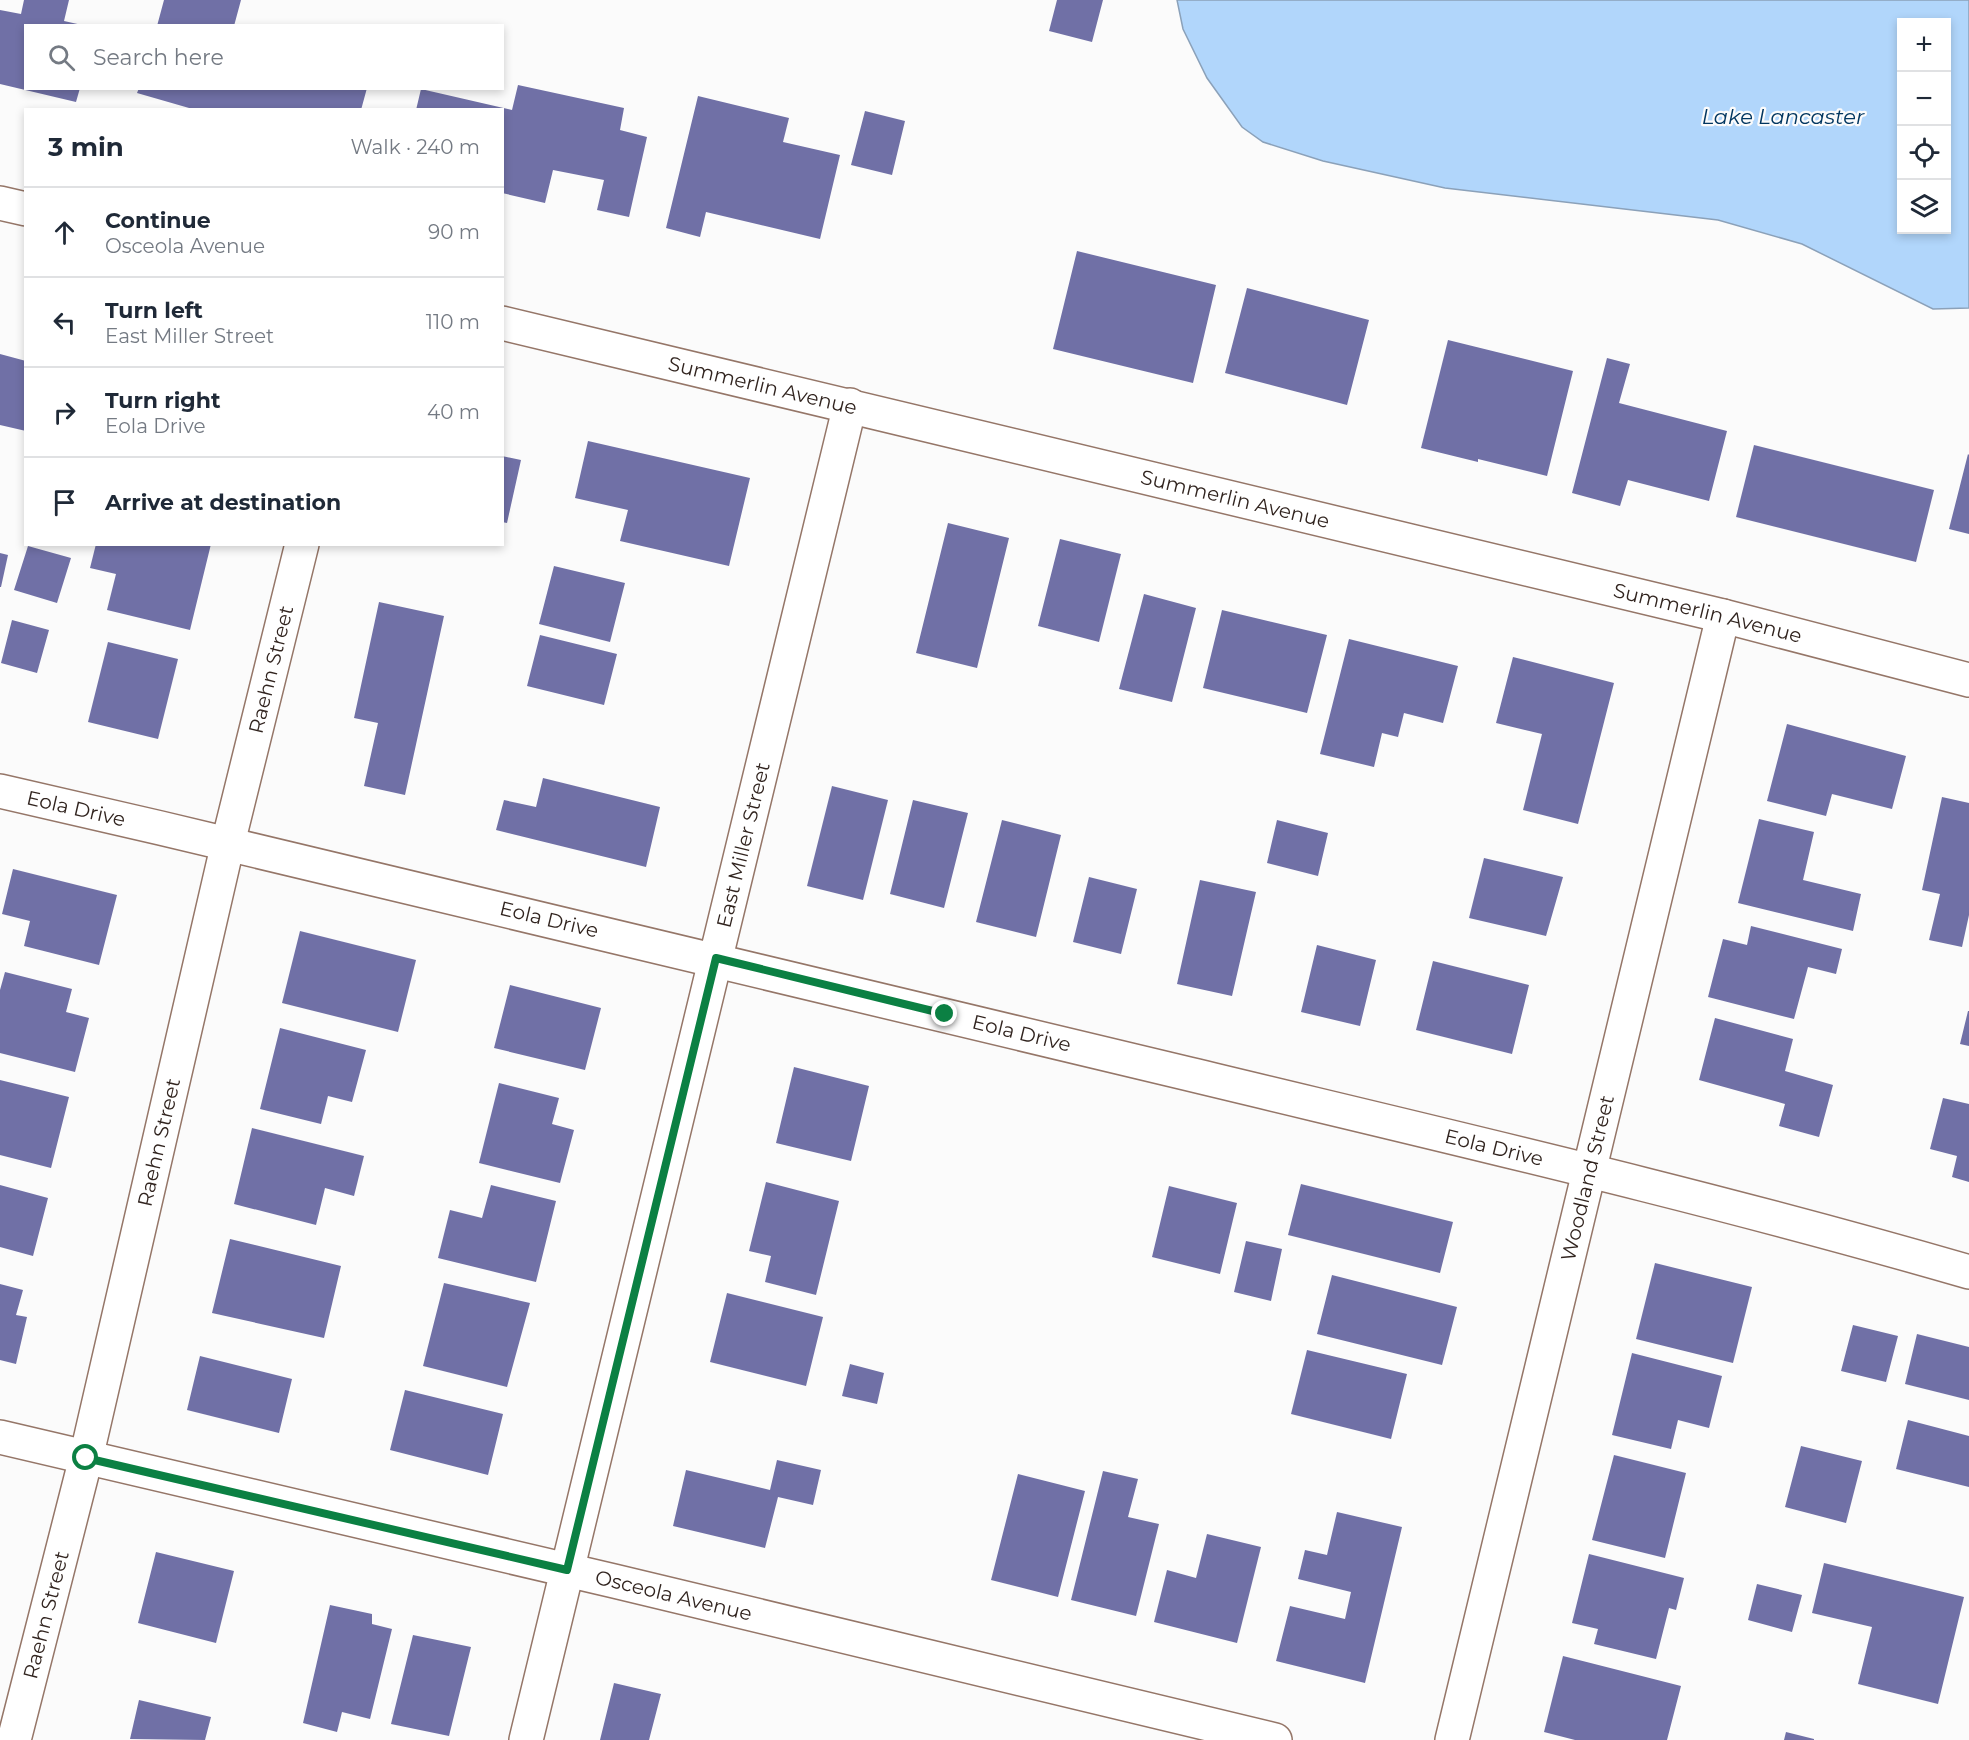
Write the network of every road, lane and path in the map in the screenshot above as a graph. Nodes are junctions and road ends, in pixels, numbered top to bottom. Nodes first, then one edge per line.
1 (0, 203) edge
2 (24, 209) edge
3 (504, 323) edge
4 (850, 405) junction
5 (302, 546) edge
6 (1723, 616) junction
7 (1969, 680) edge
8 (0, 791) edge
9 (228, 843) junction
10 (716, 958) junction
11 (1589, 1171) junction
12 (1969, 1272) edge
13 (0, 1437) edge
14 (86, 1458) junction
15 (567, 1570) junction
16 (15, 1740) edge
17 (526, 1740) edge
18 (1275, 1740) edge
19 (1452, 1740) edge

1 - 2 street
3 - 4 street, Summerlin Avenue
4 - 6 street, Summerlin Avenue
4 - 10 street, East Miller Street
5 - 9 street, Raehn Street
6 - 7 street, Summerlin Avenue
6 - 11 street, Woodland Street
8 - 9 street, Eola Drive
9 - 10 street, Eola Drive
9 - 14 street, Raehn Street
10 - 11 street, Eola Drive
10 - 15 street, East Miller Street
11 - 12 street, Eola Drive
11 - 19 street, Woodland Street
13 - 14 street, Osceola Avenue
14 - 15 street, Osceola Avenue
14 - 16 street, Raehn Street
15 - 17 street, East Miller Street
15 - 18 street, Osceola Avenue

